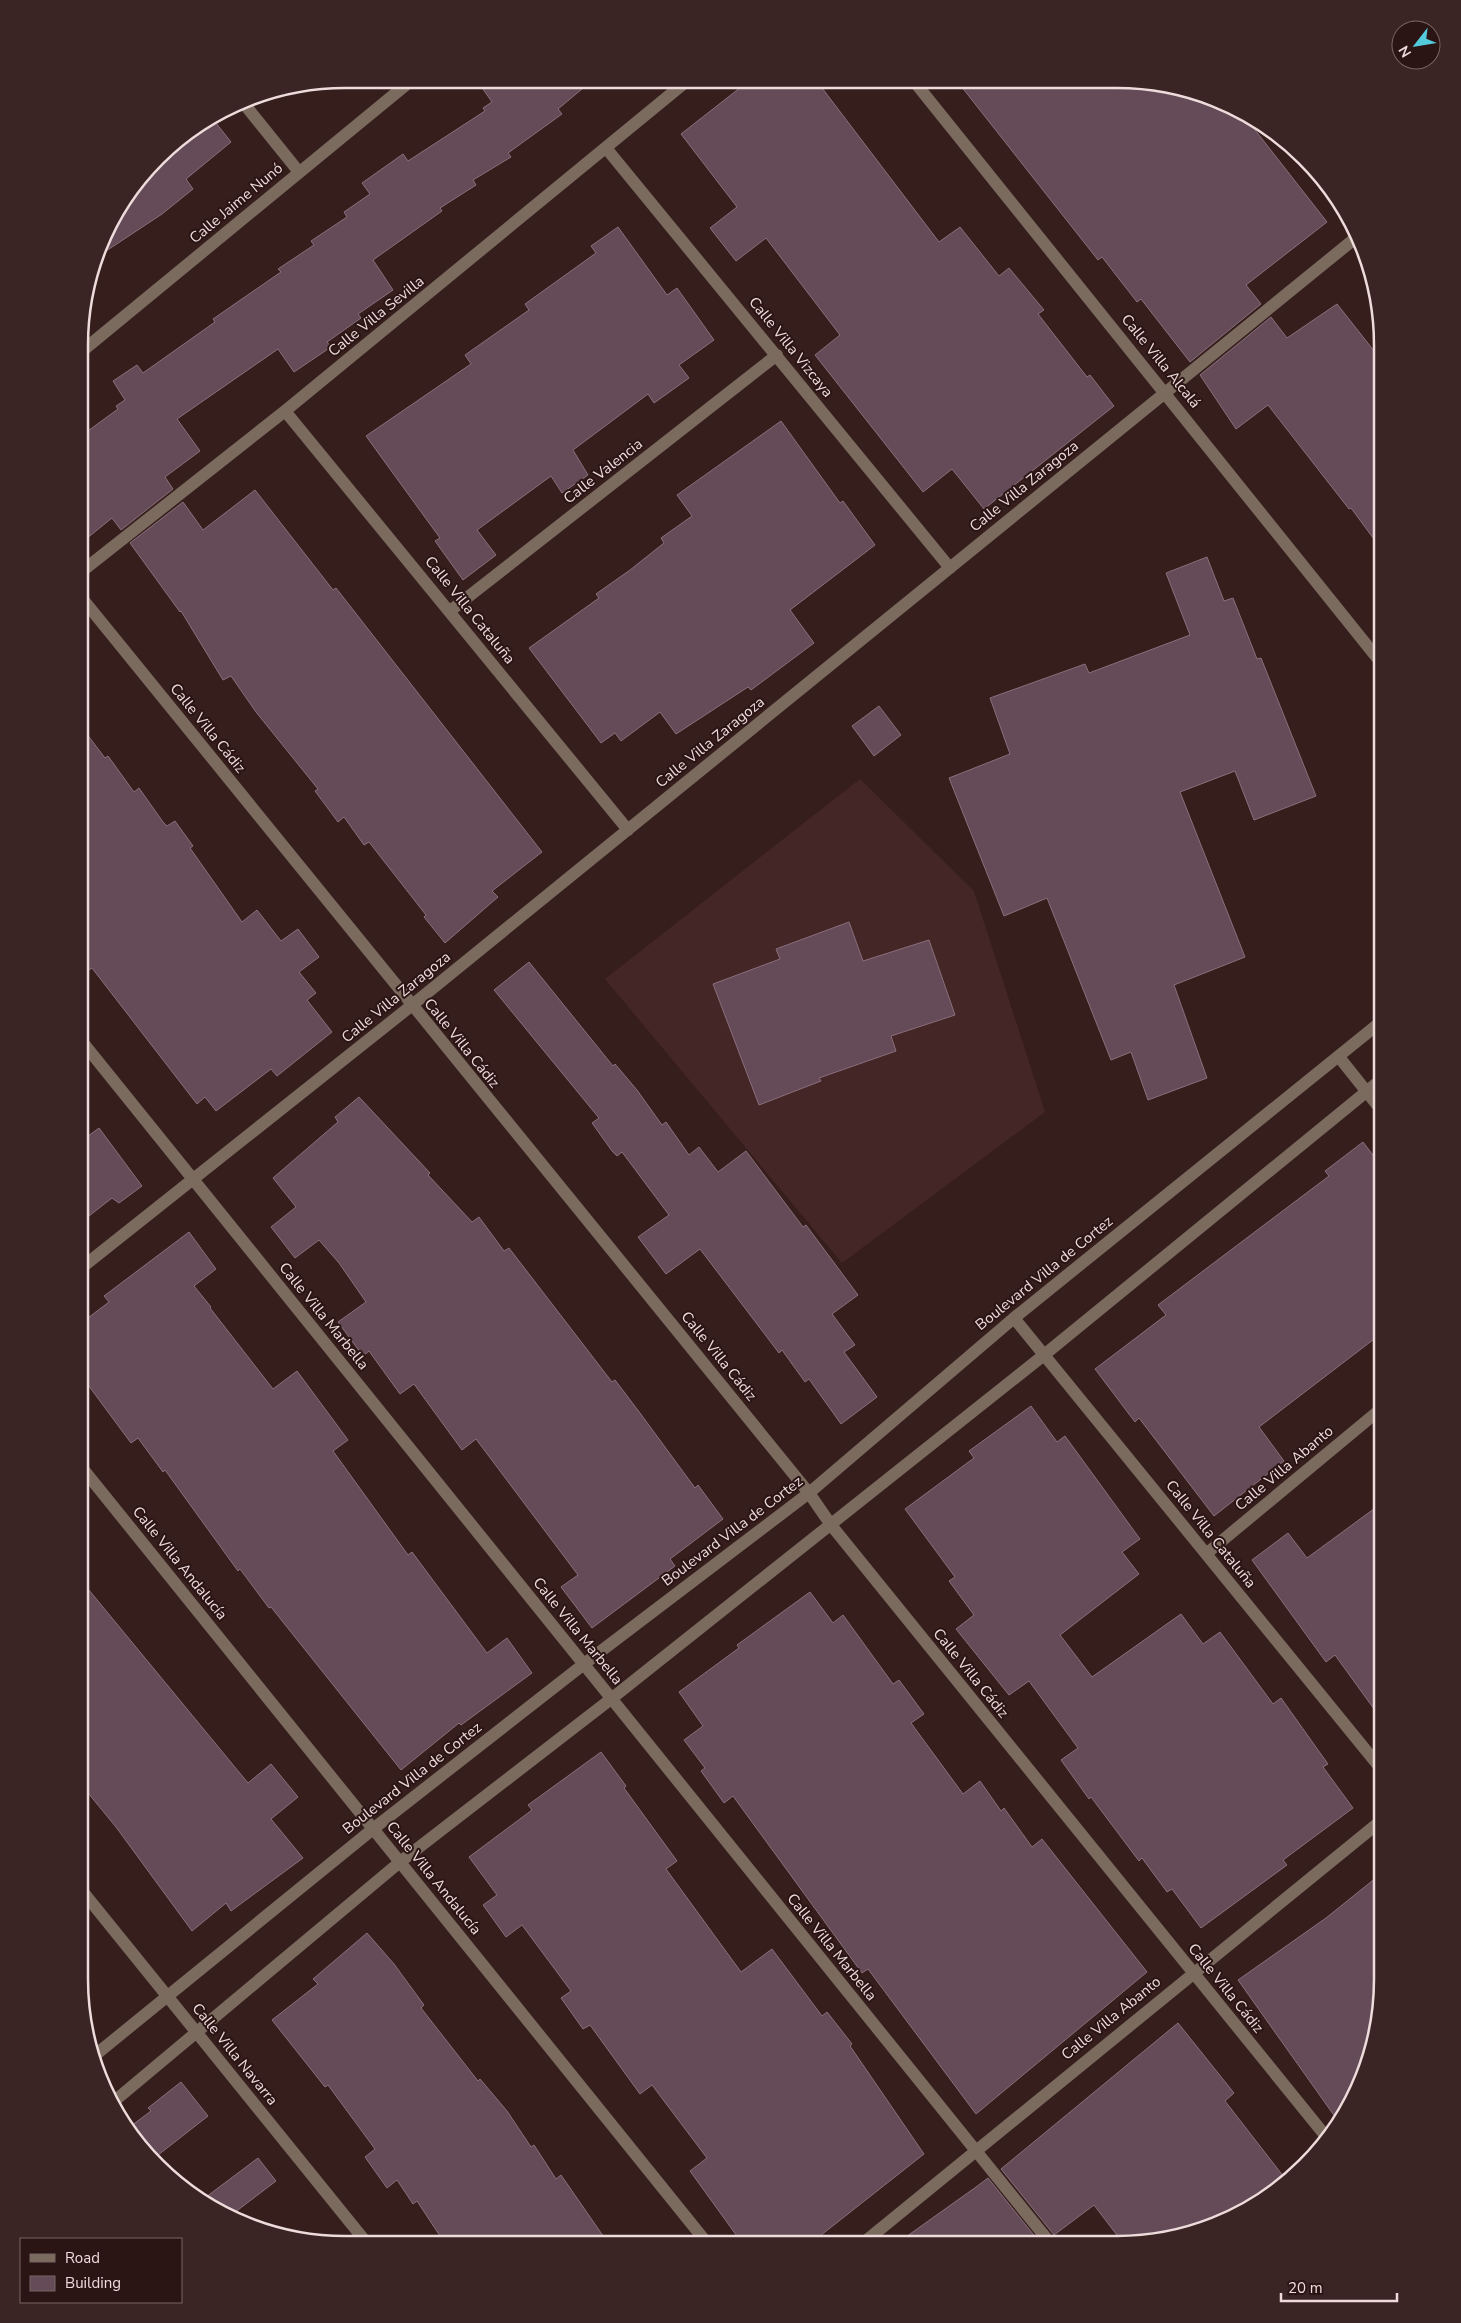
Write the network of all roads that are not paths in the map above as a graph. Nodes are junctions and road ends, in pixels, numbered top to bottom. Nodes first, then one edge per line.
1 (402, 88) edge
2 (678, 88) edge
3 (919, 88) edge
4 (246, 107) edge
5 (606, 148) junction
6 (299, 172) junction
7 (1352, 241) edge
8 (88, 346) edge
9 (777, 355) junction
10 (1166, 392) junction
11 (285, 412) junction
12 (88, 567) edge
13 (950, 568) junction
14 (88, 606) edge
15 (450, 611) junction
16 (1374, 654) edge
17 (628, 830) junction
18 (412, 1006) junction
19 (1374, 1028) edge
20 (88, 1049) edge
21 (1339, 1057) junction
22 (1374, 1084) edge
23 (1366, 1091) junction
24 (1374, 1101) edge
25 (193, 1179) junction
26 (88, 1263) edge
27 (1014, 1318) junction
28 (1044, 1355) junction
29 (1374, 1415) edge
30 (88, 1474) edge
31 (809, 1493) junction
32 (831, 1525) junction
33 (1206, 1554) junction
34 (584, 1664) junction
35 (611, 1699) junction
36 (1374, 1760) edge
37 (1374, 1826) edge
38 (373, 1829) junction
39 (400, 1862) junction
40 (88, 1898) edge
41 (1193, 1972) junction
42 (167, 1996) junction
43 (197, 2033) junction
44 (98, 2052) edge
45 (117, 2098) edge
46 (1322, 2132) edge
47 (975, 2151) junction
48 (361, 2236) edge
49 (701, 2236) edge
50 (872, 2236) edge
51 (1044, 2236) edge

1 - 6 street, Calle Jaime Nunó
2 - 5 street, Calle Villa Sevilla
3 - 10 street, Calle Villa Alcalá
4 - 6 street
5 - 9 street, Calle Villa Vizcaya
5 - 11 street, Calle Villa Sevilla
6 - 8 street, Calle Jaime Nunó
7 - 10 street, Calle Villa Zaragoza
9 - 13 street, Calle Villa Vizcaya
9 - 15 street, Calle Valencia
10 - 13 street, Calle Villa Zaragoza
10 - 16 street, Calle Villa Alcalá
11 - 12 street, Calle Villa Sevilla
11 - 15 street, Calle Villa Cataluña
13 - 17 street, Calle Villa Zaragoza
14 - 18 street, Calle Villa Cádiz
15 - 17 street, Calle Villa Cataluña
17 - 18 street, Calle Villa Zaragoza
18 - 25 street, Calle Villa Zaragoza
18 - 31 street, Calle Villa Cádiz
19 - 21 street, Boulevard Villa de Cortez
20 - 25 street, Calle Villa Marbella
21 - 23 street
21 - 27 street, Boulevard Villa de Cortez
22 - 23 street
23 - 24 street
23 - 28 street
25 - 26 street, Calle Villa Zaragoza
25 - 34 street, Calle Villa Marbella
27 - 28 street, Calle Villa Cataluña
27 - 31 street, Boulevard Villa de Cortez
28 - 32 street
28 - 33 street, Calle Villa Cataluña
29 - 33 street, Calle Villa Abanto
30 - 38 street, Calle Villa Andalucía
31 - 32 street, Calle Villa Cádiz
31 - 34 street, Boulevard Villa de Cortez
32 - 35 street
32 - 41 street, Calle Villa Cádiz
33 - 36 street, Calle Villa Cataluña
34 - 35 street, Calle Villa Marbella
34 - 38 street, Boulevard Villa de Cortez
35 - 39 street
35 - 47 street, Calle Villa Marbella
37 - 41 street, Calle Villa Abanto
38 - 39 street, Calle Villa Andalucía
38 - 42 street, Boulevard Villa de Cortez
39 - 43 street
39 - 49 street, Calle Villa Andalucía
40 - 42 street, Calle Villa Navarra
41 - 46 street, Calle Villa Cádiz
41 - 47 street, Calle Villa Abanto
42 - 43 street, Calle Villa Navarra
42 - 44 street, Boulevard Villa de Cortez
43 - 45 street
43 - 48 street, Calle Villa Navarra
47 - 50 street, Calle Villa Abanto
47 - 51 street, Calle Villa Marbella

